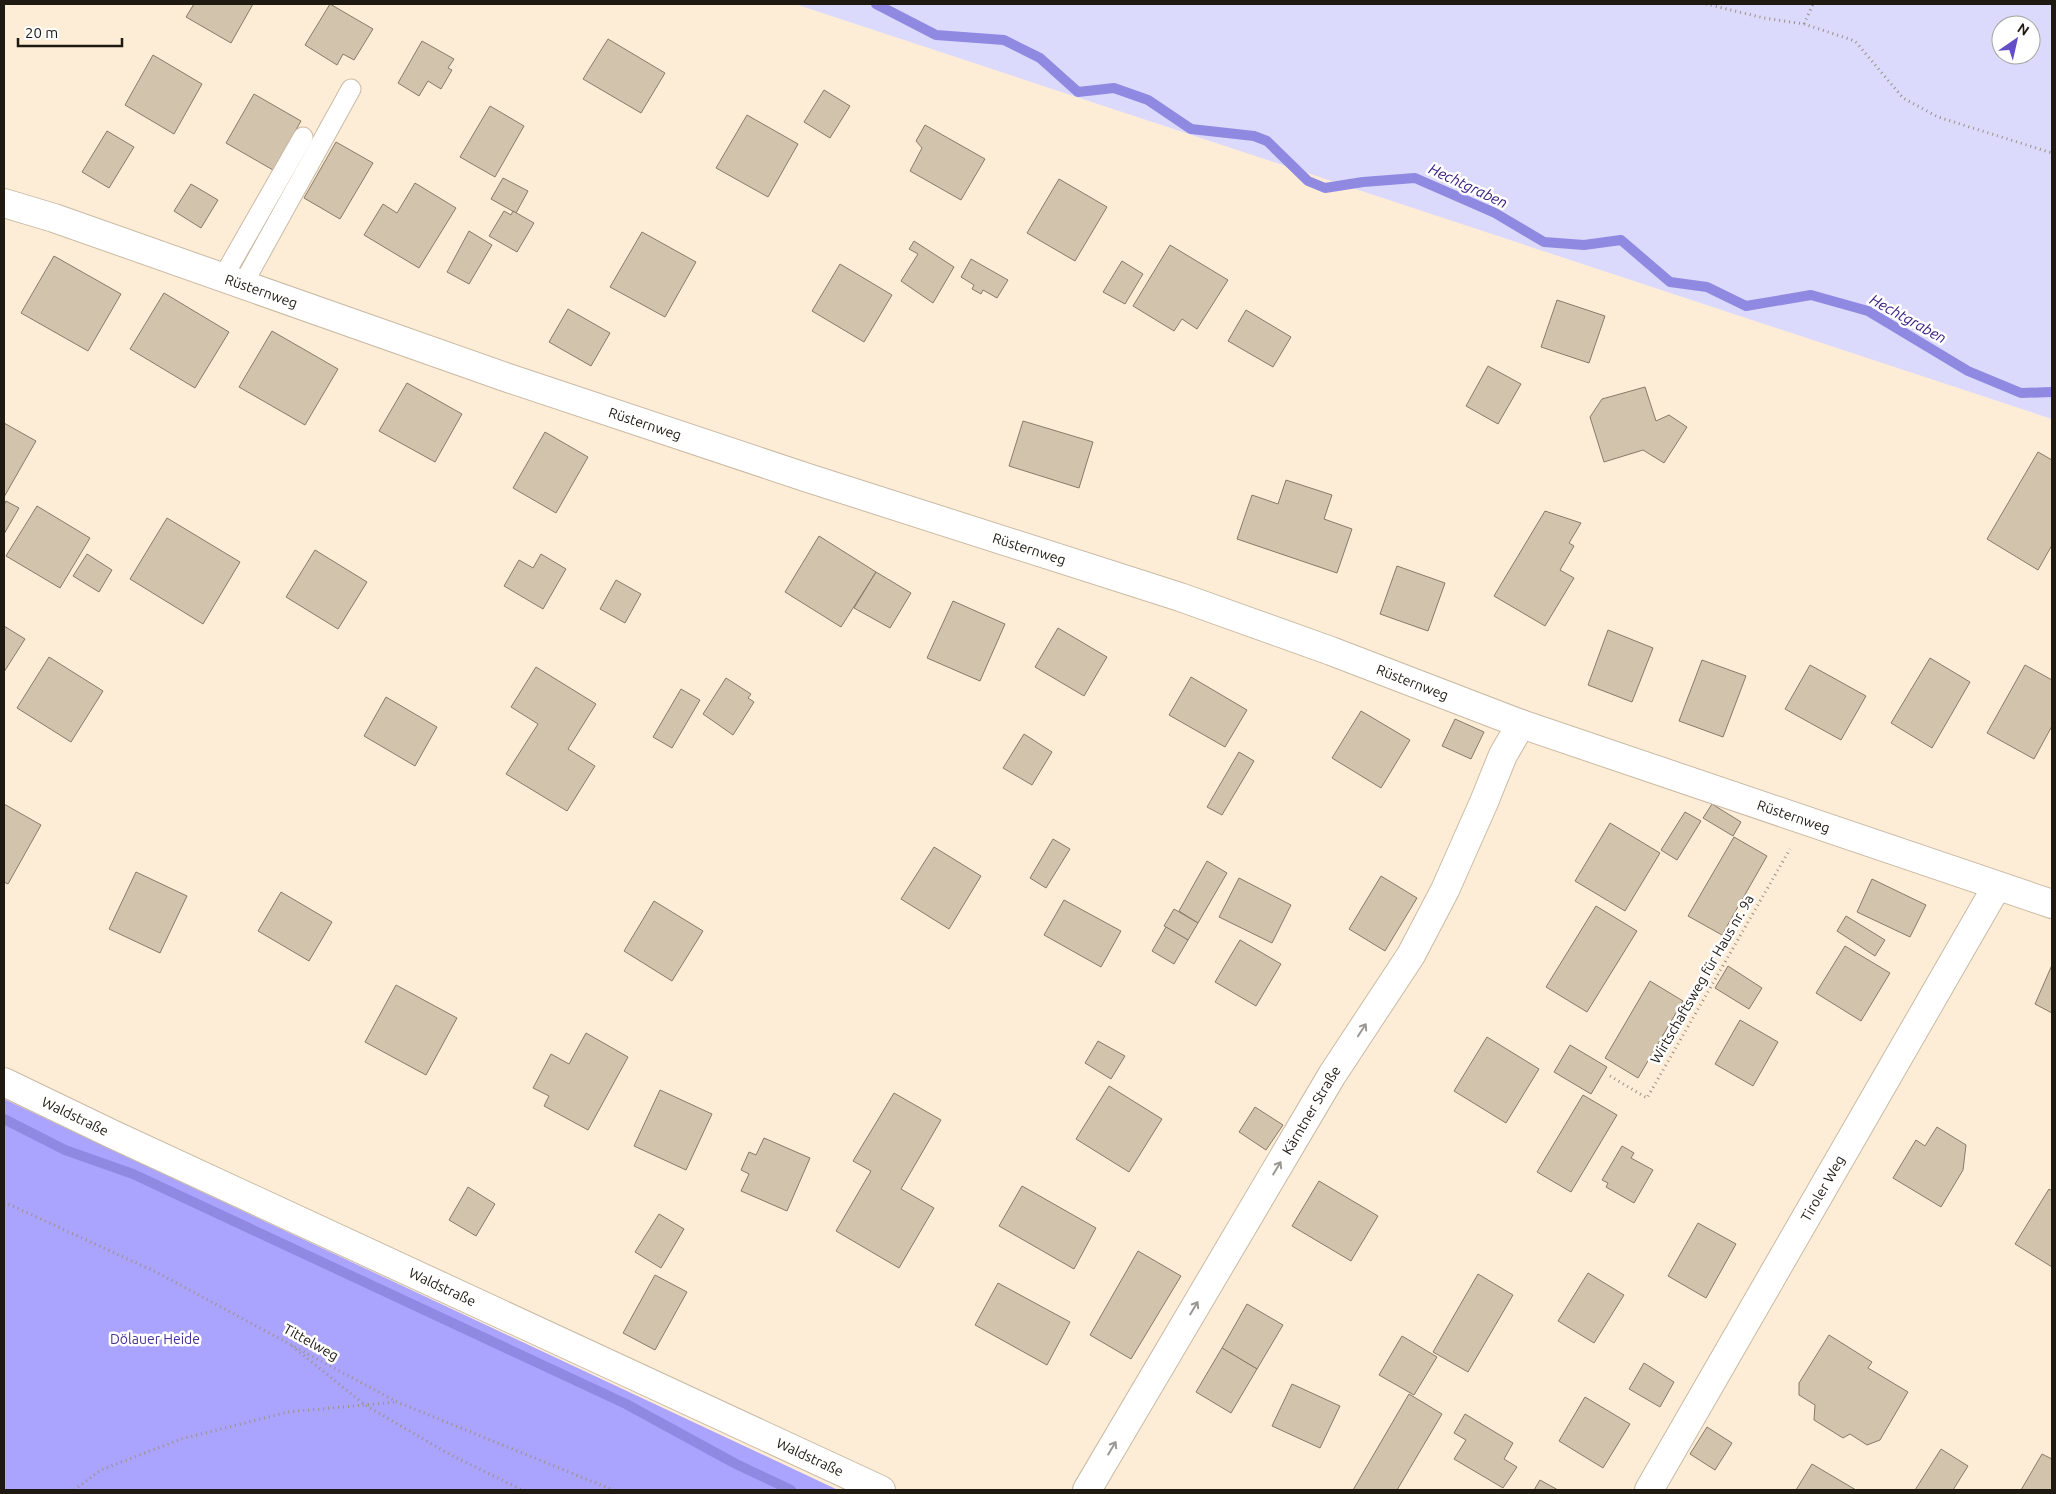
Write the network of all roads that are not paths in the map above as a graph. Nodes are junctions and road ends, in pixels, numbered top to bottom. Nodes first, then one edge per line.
1 (351, 89) dead end
2 (303, 137) dead end
3 (4, 203) edge
4 (233, 281) junction
5 (1522, 724) junction
6 (1996, 886) junction
7 (2052, 904) edge
8 (4, 1082) edge
9 (881, 1490) edge
10 (1087, 1490) edge
11 (1649, 1490) edge

1 - 4 lane
2 - 4 lane
3 - 4 street, Rüsternweg
4 - 5 street, Rüsternweg
5 - 6 street, Rüsternweg
10 -> 5 street, Kärntner Straße
6 - 7 street, Rüsternweg
6 - 11 street, Tiroler Weg
8 - 9 street, Waldstraße

